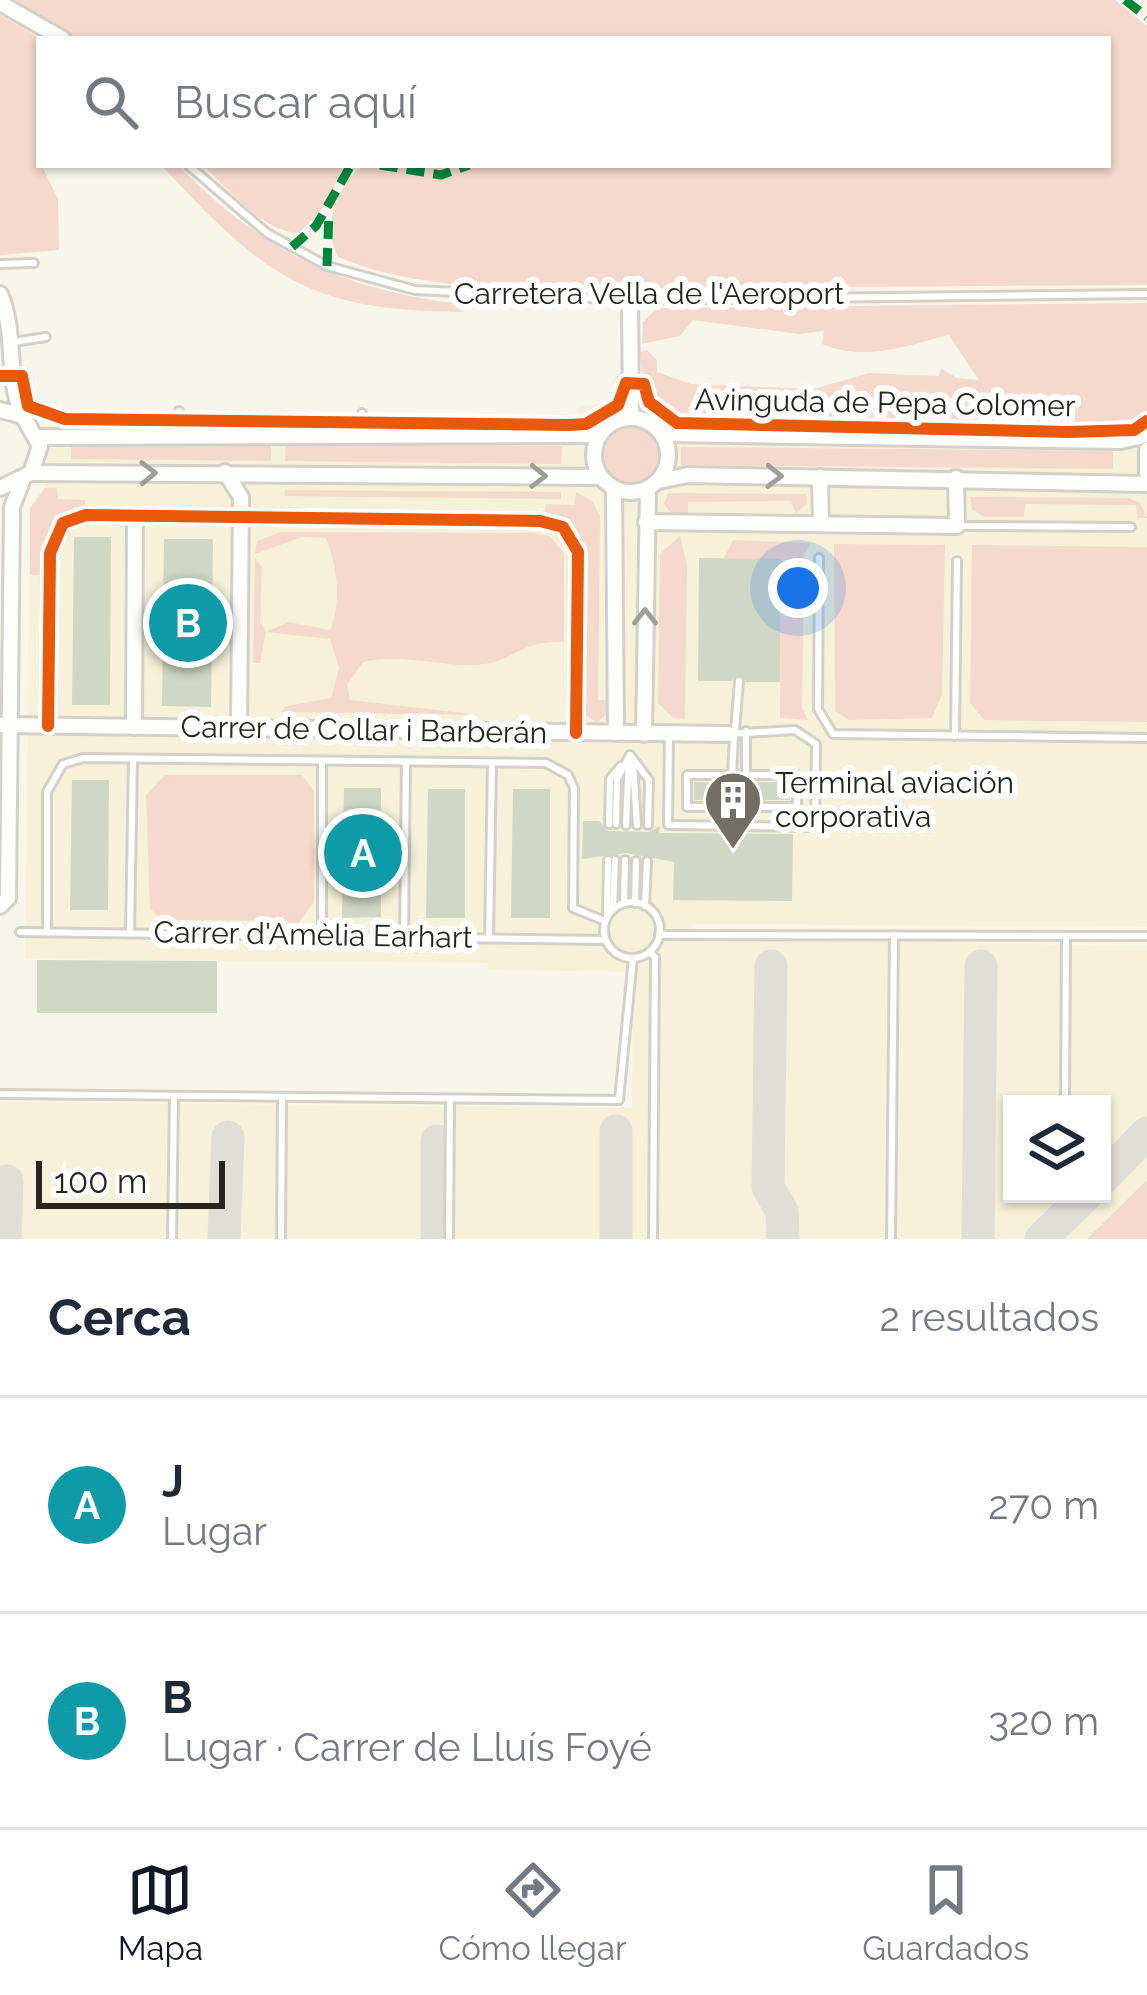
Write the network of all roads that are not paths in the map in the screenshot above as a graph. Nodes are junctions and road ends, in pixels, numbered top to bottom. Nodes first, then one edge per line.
1 (0, 3) edge
2 (58, 36) edge
3 (191, 168) edge
4 (34, 263) dead end
5 (0, 264) edge
6 (0, 294) edge
7 (1147, 294) edge
8 (630, 300) junction
9 (46, 337) dead end
10 (10, 342) junction
11 (0, 410) edge
12 (179, 411) dead end
13 (362, 413) dead end
14 (22, 416) junction
15 (631, 418) junction
16 (179, 434) junction
17 (363, 434) junction
18 (662, 434) junction
19 (599, 435) junction
20 (1147, 436) edge
21 (38, 437) junction
22 (1147, 451) edge
23 (262, 471) junction
24 (225, 472) junction
25 (1147, 473) edge
26 (26, 477) junction
27 (600, 477) junction
28 (820, 477) junction
29 (956, 478) junction
30 (1147, 484) edge
31 (653, 485) junction
32 (0, 488) edge
33 (614, 489) junction
34 (241, 497) junction
35 (135, 516) junction
36 (241, 517) junction
37 (646, 522) junction
38 (820, 524) junction
39 (957, 526) junction
40 (1131, 526) dead end
41 (819, 558) dead end
42 (956, 560) dead end
43 (739, 682) dead end
44 (4, 725) edge
45 (48, 726) junction
46 (134, 727) junction
47 (239, 728) junction
48 (746, 730) junction
49 (732, 732) junction
50 (576, 733) junction
51 (630, 733) junction
52 (669, 734) junction
53 (956, 736) junction
54 (1147, 738) edge
55 (630, 754) junction
56 (133, 759) junction
57 (322, 762) junction
58 (406, 762) junction
59 (492, 763) junction
60 (733, 775) junction
61 (746, 775) junction
62 (612, 824) dead end
63 (626, 825) dead end
64 (637, 825) dead end
65 (647, 825) dead end
66 (625, 860) dead end
67 (636, 861) dead end
68 (646, 861) dead end
69 (635, 902) junction
70 (624, 904) junction
71 (0, 906) edge
72 (646, 906) junction
73 (613, 909) junction
74 (606, 919) junction
75 (20, 932) dead end
76 (46, 932) junction
77 (130, 933) junction
78 (322, 935) junction
79 (659, 935) junction
80 (894, 935) junction
81 (1147, 936) edge
82 (404, 937) junction
83 (1066, 937) junction
84 (489, 938) junction
85 (605, 940) junction
86 (649, 952) junction
87 (633, 958) junction
88 (0, 1094) edge
89 (1065, 1095) edge
90 (173, 1097) junction
91 (282, 1099) junction
92 (450, 1100) junction
93 (172, 1239) edge
94 (281, 1239) edge
95 (449, 1239) edge
96 (653, 1239) edge
97 (891, 1239) edge

1 - 2 street
3 - 8 lane, Carretera Vella de l'Aeroport
4 - 5 lane
6 - 10 street
7 - 8 lane, Carretera Vella de l'Aeroport
8 - 15 street
9 - 10 lane
10 - 14 street
11 - 14 street
12 - 16 lane
13 - 17 lane
14 - 21 street
15 - 18 street
15 - 19 street
16 - 17 street
16 - 21 street
17 - 19 street
18 - 20 street, Avinguda de Pepa Colomer
18 - 31 street
19 - 27 street
21 - 26 street
22 - 25 street
23 - 24 street
23 -> 27 street
23 - 34 street
26 -> 24 street
24 - 34 street
26 - 32 street
26 - 44 street
27 - 33 street
28 - 29 street
31 -> 28 street
28 - 38 street
29 - 30 street
29 - 39 street
31 - 33 street
31 - 37 street
33 - 51 street
34 - 36 street
35 - 36 street
35 - 45 street
35 - 46 street
36 - 47 street
36 - 50 street
37 - 38 street
51 -> 37 street
38 - 39 street
39 - 40 lane
41 - 53 lane
42 - 53 lane
43 - 49 lane
44 - 45 street, Carrer de Collar i Barberán
44 - 71 street
45 - 46 street, Carrer de Collar i Barberán
46 - 47 street, Carrer de Collar i Barberán
47 - 50 street, Carrer de Collar i Barberán
48 - 49 lane
48 - 52 lane
48 - 61 lane
49 - 52 street, Carrer de Collar i Barberán
49 - 60 lane
50 - 51 street, Carrer de Collar i Barberán
51 - 52 street, Carrer de Collar i Barberán
51 - 55 lane
53 - 54 lane
55 - 62 lane
55 - 63 lane
55 - 64 lane
55 - 65 lane
56 - 57 lane
56 - 76 lane
56 - 77 lane
57 - 58 lane
57 - 78 lane
58 - 59 lane
58 - 82 lane
59 - 74 lane
59 - 84 lane
60 - 61 lane
60 - 61 lane
66 - 70 lane
67 - 69 lane
68 - 72 lane
69 - 70 lane
69 - 72 lane
70 - 73 lane
72 - 79 lane
73 - 74 lane
73 - 74 lane
74 - 85 lane
75 - 76 lane, Carrer d'Amèlia Earhart
76 - 77 lane, Carrer d'Amèlia Earhart
77 - 78 lane, Carrer d'Amèlia Earhart
78 - 82 lane, Carrer d'Amèlia Earhart
79 - 80 lane
79 - 86 lane
80 - 83 lane
80 - 97 lane
81 - 83 lane
82 - 84 lane, Carrer d'Amèlia Earhart
83 - 89 lane
84 - 85 lane, Carrer d'Amèlia Earhart
85 - 87 lane
86 - 87 lane
86 - 96 lane
87 - 92 lane
88 - 90 lane
90 - 91 lane
90 - 93 lane
91 - 92 lane
91 - 94 lane
92 - 95 lane

